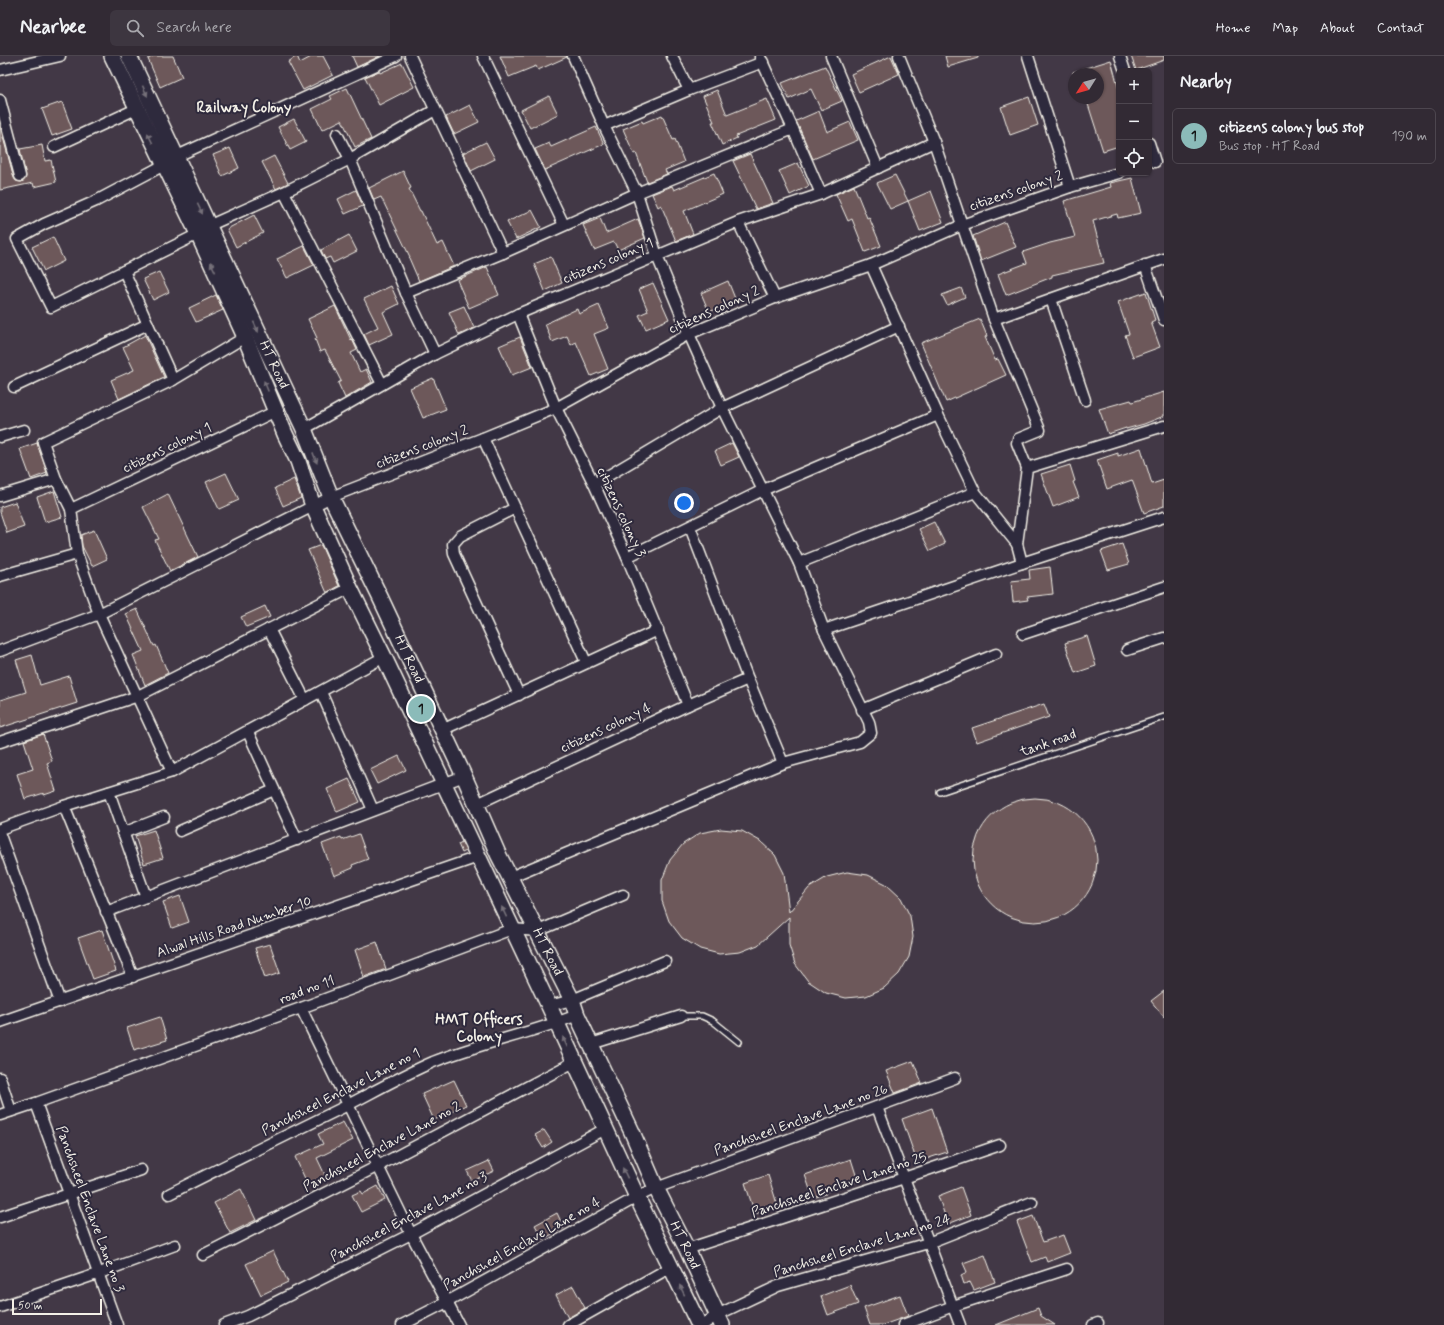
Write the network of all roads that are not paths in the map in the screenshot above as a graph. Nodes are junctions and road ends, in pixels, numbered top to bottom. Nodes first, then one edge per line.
1 (60, 56) edge
2 (112, 56) edge
3 (129, 56) edge
4 (396, 56) edge
5 (410, 56) edge
6 (483, 56) edge
7 (573, 56) edge
8 (672, 56) edge
9 (831, 56) edge
10 (899, 56) edge
11 (1028, 56) edge
12 (1120, 56) edge
13 (761, 59) edge
14 (1124, 68) edge
15 (0, 70) edge
16 (689, 90) junction
17 (0, 100) edge
18 (136, 109) junction
19 (436, 110) junction
20 (604, 126) junction
21 (793, 129) junction
22 (337, 134) dead end
23 (934, 142) junction
24 (54, 147) dead end
25 (1152, 152) edge
26 (350, 159) junction
27 (170, 161) junction
28 (1156, 162) edge
29 (878, 168) junction
30 (1116, 174) edge
31 (20, 176) dead end
32 (1070, 187) junction
33 (284, 192) junction
34 (637, 193) junction
35 (821, 194) junction
36 (738, 222) junction
37 (564, 225) junction
38 (962, 225) junction
39 (203, 230) junction
40 (503, 253) junction
41 (657, 256) junction
42 (1164, 259) edge
43 (871, 265) junction
44 (1145, 265) junction
45 (124, 271) junction
46 (406, 293) junction
47 (775, 298) junction
48 (1051, 299) junction
49 (518, 314) junction
50 (994, 319) junction
51 (1164, 320) edge
52 (148, 324) junction
53 (899, 326) junction
54 (689, 334) junction
55 (246, 337) junction
56 (435, 354) junction
57 (173, 380) junction
58 (382, 384) junction
59 (14, 387) dead end
60 (1084, 400) dead end
61 (556, 408) junction
62 (722, 408) junction
63 (276, 411) junction
64 (938, 415) junction
65 (1164, 426) edge
66 (304, 429) junction
67 (24, 430) dead end
68 (0, 437) edge
69 (483, 438) junction
70 (1027, 468) junction
71 (56, 479) junction
72 (594, 484) junction
73 (763, 490) junction
74 (975, 492) junction
75 (0, 496) edge
76 (331, 497) junction
77 (313, 506) junction
78 (515, 508) junction
79 (71, 509) junction
80 (1164, 517) edge
81 (690, 527) junction
82 (1017, 544) junction
83 (77, 554) junction
84 (627, 557) junction
85 (799, 563) junction
86 (1022, 563) junction
87 (0, 576) edge
88 (1164, 587) edge
89 (350, 588) junction
90 (99, 614) junction
91 (269, 629) junction
92 (658, 630) junction
93 (824, 630) junction
94 (1023, 634) dead end
95 (1164, 638) edge
96 (1127, 650) dead end
97 (0, 651) edge
98 (996, 654) dead end
99 (384, 657) junction
100 (586, 662) junction
101 (748, 679) junction
102 (321, 692) junction
103 (519, 695) junction
104 (138, 696) junction
105 (305, 700) junction
106 (688, 705) junction
107 (862, 710) junction
108 (1164, 717) edge
109 (442, 730) junction
110 (248, 732) junction
111 (0, 742) edge
112 (783, 763) junction
113 (172, 772) junction
114 (464, 776) junction
115 (443, 784) junction
116 (274, 790) junction
117 (109, 792) junction
118 (940, 792) dead end
119 (477, 804) junction
120 (64, 806) junction
121 (373, 810) junction
122 (164, 817) dead end
123 (0, 829) edge
124 (180, 831) dead end
125 (123, 833) junction
126 (0, 835) edge
127 (297, 840) junction
128 (478, 857) junction
129 (510, 878) junction
130 (623, 895) dead end
131 (146, 897) junction
132 (106, 912) junction
133 (512, 929) junction
134 (538, 931) junction
135 (665, 961) dead end
136 (133, 977) junction
137 (572, 1000) junction
138 (60, 1002) junction
139 (548, 1006) junction
140 (301, 1008) junction
141 (577, 1015) junction
142 (681, 1016) joint
143 (0, 1022) edge
144 (556, 1024) junction
145 (739, 1042) dead end
146 (591, 1044) junction
147 (574, 1062) junction
148 (0, 1078) edge
149 (956, 1078) dead end
150 (36, 1103) junction
151 (348, 1105) junction
152 (877, 1107) junction
153 (11, 1111) junction
154 (0, 1115) edge
155 (605, 1129) junction
156 (1000, 1145) dead end
157 (378, 1166) junction
158 (141, 1170) dead end
159 (904, 1178) junction
160 (656, 1188) junction
161 (70, 1194) junction
162 (169, 1194) dead end
163 (636, 1197) junction
164 (1032, 1202) dead end
165 (0, 1217) edge
166 (411, 1234) junction
167 (928, 1242) junction
168 (175, 1244) dead end
169 (687, 1249) junction
170 (203, 1255) dead end
171 (671, 1267) junction
172 (1068, 1269) dead end
173 (97, 1274) junction
174 (447, 1302) junction
175 (953, 1306) junction
176 (0, 1307) edge
177 (720, 1320) edge
178 (117, 1325) edge
179 (224, 1325) edge
180 (402, 1325) edge
181 (459, 1325) edge
182 (568, 1325) edge
183 (699, 1325) edge
184 (703, 1325) edge
185 (903, 1325) edge
186 (960, 1325) edge

1 - 15 street
2 - 18 street, HT Road
3 -> 27 street, HT Road
4 - 27 street
5 - 19 street
6 - 37 street
7 - 20 street
8 - 16 street
9 - 29 street
10 - 23 street
11 - 32 street
12 - 14 street
13 - 16 street
13 - 21 street
16 - 20 street
17 - 31 street
18 - 24 street
27 -> 18 street, HT Road
19 - 26 street
19 - 40 street
20 - 34 street
21 - 34 street
21 - 35 street
22 - 26 street
23 - 29 street, citizens colony 1
23 - 38 street
25 - 28 street
26 - 33 street
26 - 46 street
27 - 39 street, HT Road
27 - 45 street
29 - 35 street, citizens colony 1
30 - 32 street, citizens colony 2
32 - 38 street, citizens colony 2
33 - 39 street
33 - 58 street
34 - 37 street
34 - 41 street
35 - 36 street, citizens colony 1
36 - 41 street, citizens colony 1
36 - 47 street
37 - 40 street
38 - 43 street, citizens colony 2
38 - 50 street
39 - 45 street
55 -> 39 street, HT Road
39 -> 66 street, HT Road
40 - 46 street
41 - 49 street, citizens colony 1
41 - 54 street
42 - 44 street
43 - 47 street, citizens colony 2
43 - 53 street
44 - 48 street
44 - 51 street
45 - 52 street
46 - 56 street
47 - 54 street, citizens colony 2
48 - 50 street
48 - 60 street
49 - 56 street, citizens colony 1
49 - 61 street, citizens colony 3
50 - 70 street
52 - 57 street
52 - 59 street
53 - 62 street
53 - 64 street
54 - 61 street, citizens colony 2
54 - 62 street
55 - 57 street
63 -> 55 street, HT Road
56 - 58 street, citizens colony 1
57 - 71 street
58 - 66 street, citizens colony 1
61 - 69 street, citizens colony 2
61 - 72 street, citizens colony 3
62 - 72 street
62 - 73 street
63 - 77 street, HT Road
63 - 79 street, citizens colony 1
64 - 73 street
64 - 74 street
65 - 70 street
66 -> 76 street, HT Road
67 - 68 street
69 - 76 street, citizens colony 2
69 - 78 street
70 - 82 street
71 - 75 street
71 - 79 street
72 - 84 street, citizens colony 3
73 - 81 street
73 - 85 street
74 - 82 street
74 - 85 street
76 - 77 street, citizens colony 2
76 - 109 street, HT Road
77 - 89 street, HT Road
77 - 90 street, citizens colony 2
78 - 100 street
78 - 103 street
79 - 83 street
80 - 86 street
81 - 84 street
81 - 101 street
82 - 86 street
83 - 87 street
83 - 90 street
84 - 92 street, citizens colony 3
85 - 93 street
86 - 93 street
88 - 94 street
89 - 91 street
89 - 99 street, HT Road
90 - 97 street, citizens colony 2
90 - 104 street
91 - 104 street
91 - 105 street
92 - 100 street
92 - 106 street, citizens colony 3
93 - 107 street
95 - 96 street
98 - 107 street
99 - 102 street
99 - 115 street, HT Road
100 - 103 street
101 - 106 street, citizens colony 4
101 - 112 street
102 - 105 street
102 - 121 street
103 - 109 street
104 - 111 street
104 - 113 street
105 - 110 street
106 - 119 street, citizens colony 4
107 - 112 street
108 - 118 lane, tank road
109 - 114 street, HT Road
110 - 113 street
110 - 116 street
112 - 129 street
113 - 117 street
114 - 115 street
114 - 119 street, HT Road
115 - 121 street
115 - 128 street, HT Road
116 - 124 street
116 - 127 street
117 - 120 street
117 - 125 street
119 - 129 street, HT Road
120 - 123 street
120 - 132 street
121 - 127 street
122 - 125 street
125 - 131 street
126 - 138 street
127 - 131 street
133 -> 128 street, HT Road
128 - 136 street, Alwal Hills Road Number 10
129 - 134 street, HT Road
130 - 134 street, road no 11
131 - 132 street
132 - 136 street
133 - 134 street, road no 11
133 - 139 street, HT Road
133 - 140 street, road no 11
134 - 137 street, HT Road
135 - 137 street
136 - 138 street, Alwal Hills Road Number 10
137 - 139 street
137 - 141 street, HT Road
138 - 143 street, Alwal Hills Road Number 10
139 - 144 street, HT Road
140 - 150 street, road no 11
140 - 151 street
141 - 144 street, Panchsheel Enclave Lane no 1
141 - 146 street, HT Road
142 - 145 lane
142 - 146 street
147 -> 144 street, HT Road
144 - 151 street, Panchsheel Enclave Lane no 1
146 - 160 street, HT Road
147 - 155 street, HT Road
147 - 157 street, Panchsheel Enclave Lane no 2
148 - 153 street
149 - 152 street, Panchsheel Enclave Lane no 26
150 - 153 street, road no 11
150 - 161 street, Panchsheel Enclave Lane no 3
151 - 157 street
151 - 162 street, Panchsheel Enclave Lane no 1
152 - 159 street
152 - 160 street, Panchsheel Enclave Lane no 26
153 - 154 street, road no 11
163 -> 155 street, HT Road
155 - 166 street, Panchsheel Enclave Lane no 3
156 - 159 street, Panchsheel Enclave Lane no 25
157 - 166 street
157 - 170 street, Panchsheel Enclave Lane no 2
158 - 161 street
159 - 167 street
159 - 169 street, Panchsheel Enclave Lane no 25
160 - 163 street, Panchsheel Enclave Lane no 4
160 - 169 street, HT Road
161 - 165 street
161 - 173 street, Panchsheel Enclave Lane no 3
163 - 171 street, HT Road
163 - 174 street, Panchsheel Enclave Lane no 4
164 - 167 street, Panchsheel Enclave Lane no 24
166 - 174 street
166 - 179 street, Panchsheel Enclave Lane no 3
167 - 175 street
167 - 177 street, Panchsheel Enclave Lane no 24
168 - 173 street
169 - 177 street, HT Road
171 - 182 street
183 -> 171 street, HT Road
172 - 175 street
173 - 176 street
173 - 178 street, Panchsheel Enclave Lane no 3
174 - 180 street, Panchsheel Enclave Lane no 4
174 - 181 street
175 - 185 street
175 - 186 street
177 - 184 street, Panchsheel Enclave Lane no 24

